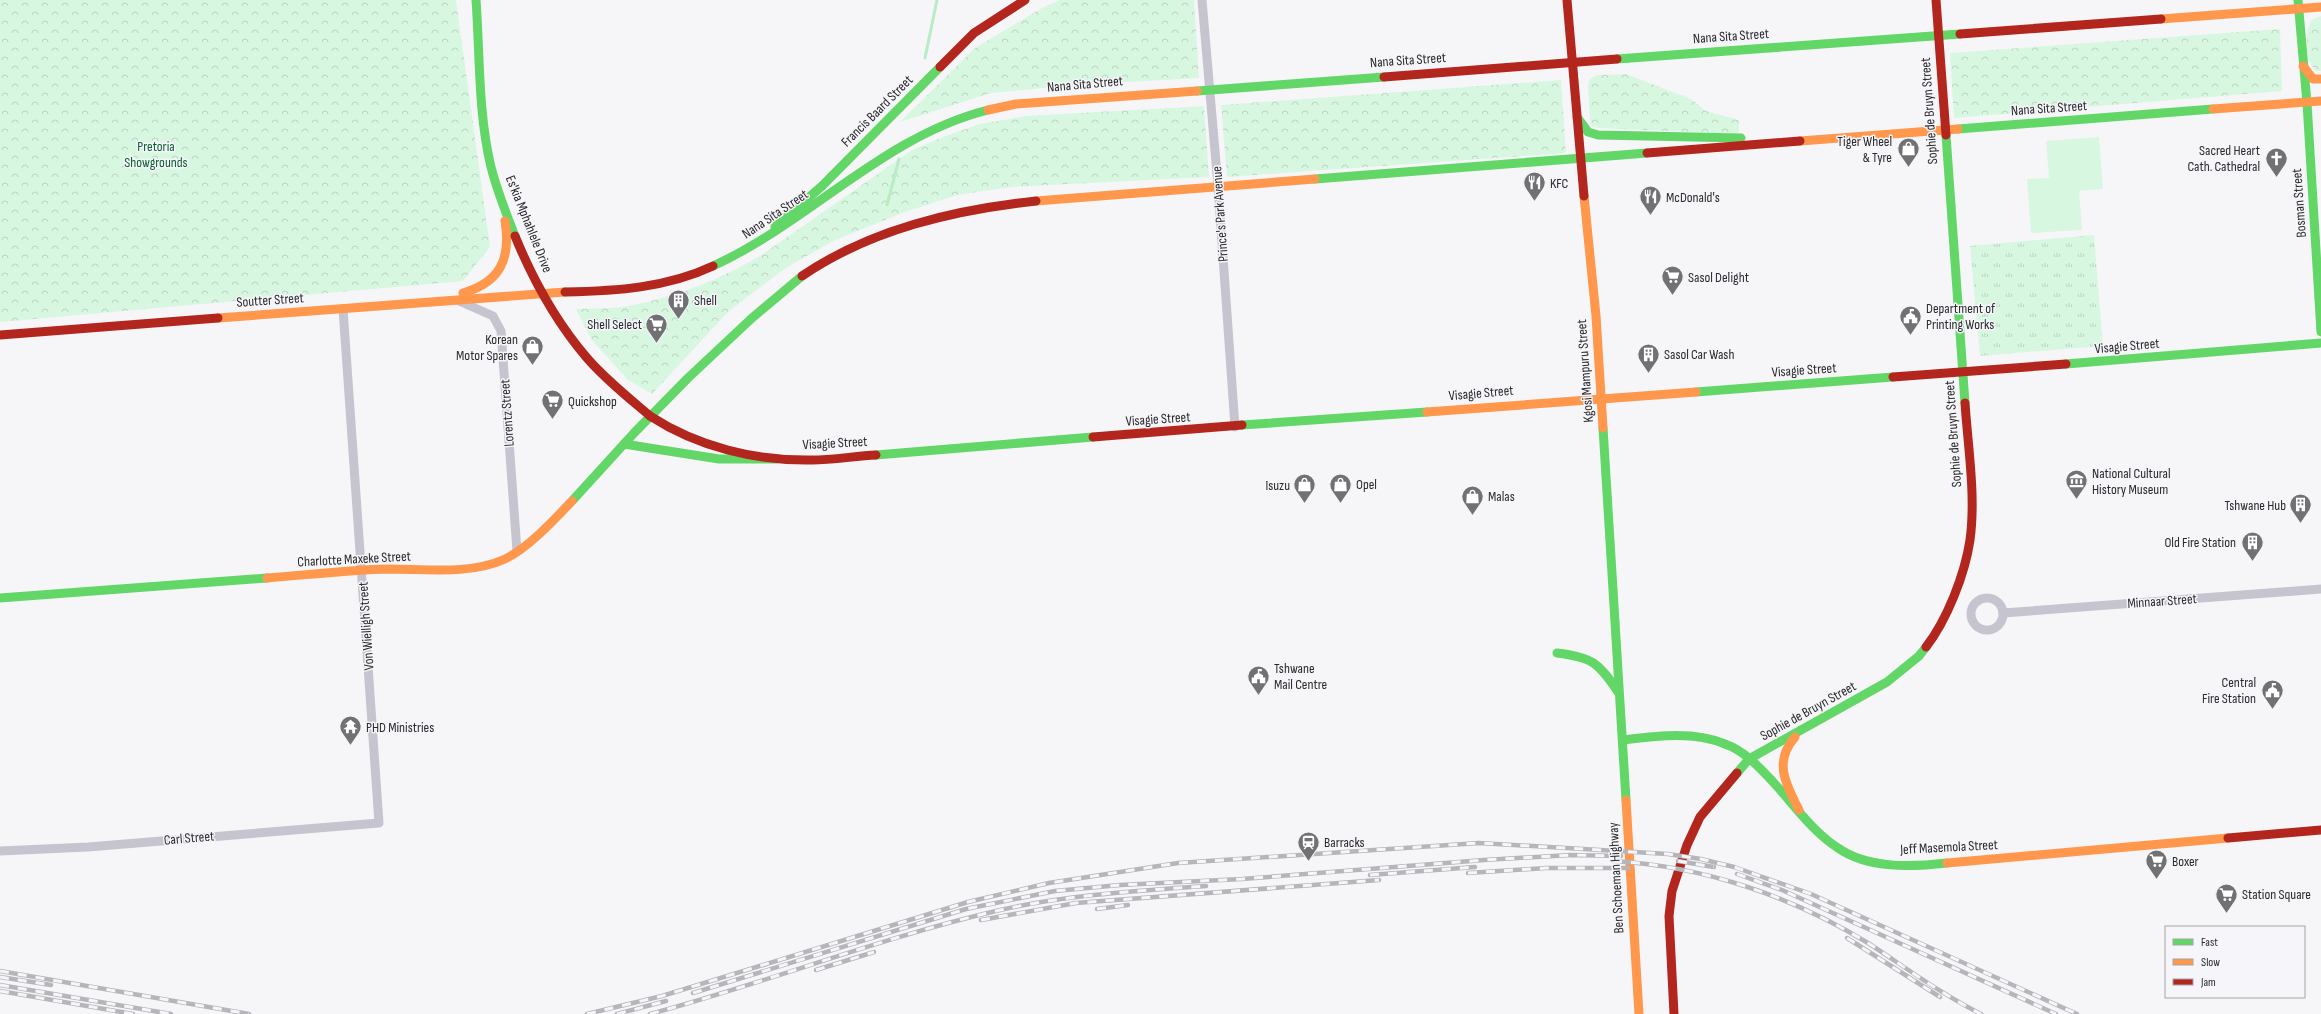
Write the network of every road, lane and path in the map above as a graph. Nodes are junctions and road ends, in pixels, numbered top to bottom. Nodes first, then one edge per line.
1 (476, 0) edge
2 (1024, 0) edge
3 (1202, 0) edge
4 (1567, 0) edge
5 (1936, 0) edge
6 (2298, 4) edge
7 (2321, 7) edge
8 (1938, 36) junction
9 (1572, 62) junction
10 (2303, 66) junction
11 (2321, 79) edge
12 (1210, 89) junction
13 (2321, 101) edge
14 (2307, 103) junction
15 (1576, 113) junction
16 (1943, 130) junction
17 (1790, 142) junction
18 (1581, 158) junction
19 (1218, 186) junction
20 (497, 190) junction
21 (753, 247) junction
22 (543, 293) junction
23 (457, 300) junction
24 (420, 303) junction
25 (343, 309) junction
26 (2321, 332) edge
27 (0, 335) edge
28 (2321, 343) edge
29 (1963, 374) junction
30 (1601, 398) junction
31 (650, 416) junction
32 (1235, 427) junction
33 (624, 444) junction
34 (778, 459) junction
35 (518, 550) junction
36 (362, 571) junction
37 (2321, 588) edge
38 (0, 598) edge
39 (2003, 612) dead end
40 (1557, 653) dead end
41 (1619, 694) junction
42 (1804, 728) junction
43 (1623, 740) junction
44 (1749, 759) junction
45 (1799, 810) junction
46 (378, 823) joint
47 (2321, 830) edge
48 (0, 851) edge
49 (1669, 916) junction
50 (1639, 1014) edge
51 (1674, 1014) edge
52 (1683, 1014) edge

1 - 20 main road, Es'kia Mphahlele Drive
2 - 21 main road, Francis Baard Street
3 - 12 street, Prince's Park Avenue
4 - 9 main road, Kgosi Mampuru Street
5 - 8 main road, Sophie de Bruyn Street
6 - 7 main road, Nana Sita Street
6 - 8 main road, Nana Sita Street
6 - 10 main road, Bosman Street
8 - 9 main road, Nana Sita Street
8 - 16 main road, Sophie de Bruyn Street
9 - 12 main road, Nana Sita Street
9 - 15 main road, Kgosi Mampuru Street
10 - 11 main road
10 - 14 main road, Bosman Street
12 - 19 street, Prince's Park Avenue
12 - 21 main road, Nana Sita Street
13 - 14 main road, Nana Sita Street
14 - 16 main road, Nana Sita Street
14 - 26 main road, Bosman Street
15 - 17 main road
15 - 18 main road, Kgosi Mampuru Street
16 - 17 main road, Nana Sita Street
16 - 29 main road, Sophie de Bruyn Street
17 - 18 main road, Nana Sita Street
18 - 19 main road, Nana Sita Street
18 - 30 main road, Kgosi Mampuru Street
19 - 31 main road, Nana Sita Street
19 - 32 street, Prince's Park Avenue
20 - 22 main road, Es'kia Mphahlele Drive
20 - 24 main road
21 - 22 main road, Nana Sita Street
22 - 23 main road, Soutter Street
22 - 31 main road, Es'kia Mphahlele Drive
23 - 24 main road, Soutter Street
23 - 35 street, Lorentz Street
24 - 25 main road, Soutter Street
25 - 27 main road, Soutter Street
25 - 36 street, Von Wielligh Street
28 - 29 main road, Visagie Street
29 - 30 main road, Visagie Street
29 - 42 main road, Sophie de Bruyn Street
30 - 32 main road, Visagie Street
30 - 41 main road, Kgosi Mampuru Street
31 - 33 main road, Charlotte Maxeke Street
31 - 34 main road, Visagie Street
32 - 34 main road, Visagie Street
33 - 34 main road
33 - 35 main road, Charlotte Maxeke Street
35 - 36 main road, Charlotte Maxeke Street
36 - 38 main road, Charlotte Maxeke Street
36 - 46 street, Von Wielligh Street
37 - 39 street, Minnaar Street
40 - 41 main road
41 - 43 main road, Kgosi Mampuru Street
42 - 44 main road, Sophie de Bruyn Street
42 - 45 main road
43 - 44 main road, Jeff Masemola Street
43 - 50 main road, Ben Schoeman Highway
44 - 45 main road, Jeff Masemola Street
44 - 49 main road
45 - 47 main road, Jeff Masemola Street
46 - 48 street, Carl Street
49 - 51 main road
49 - 52 main road

